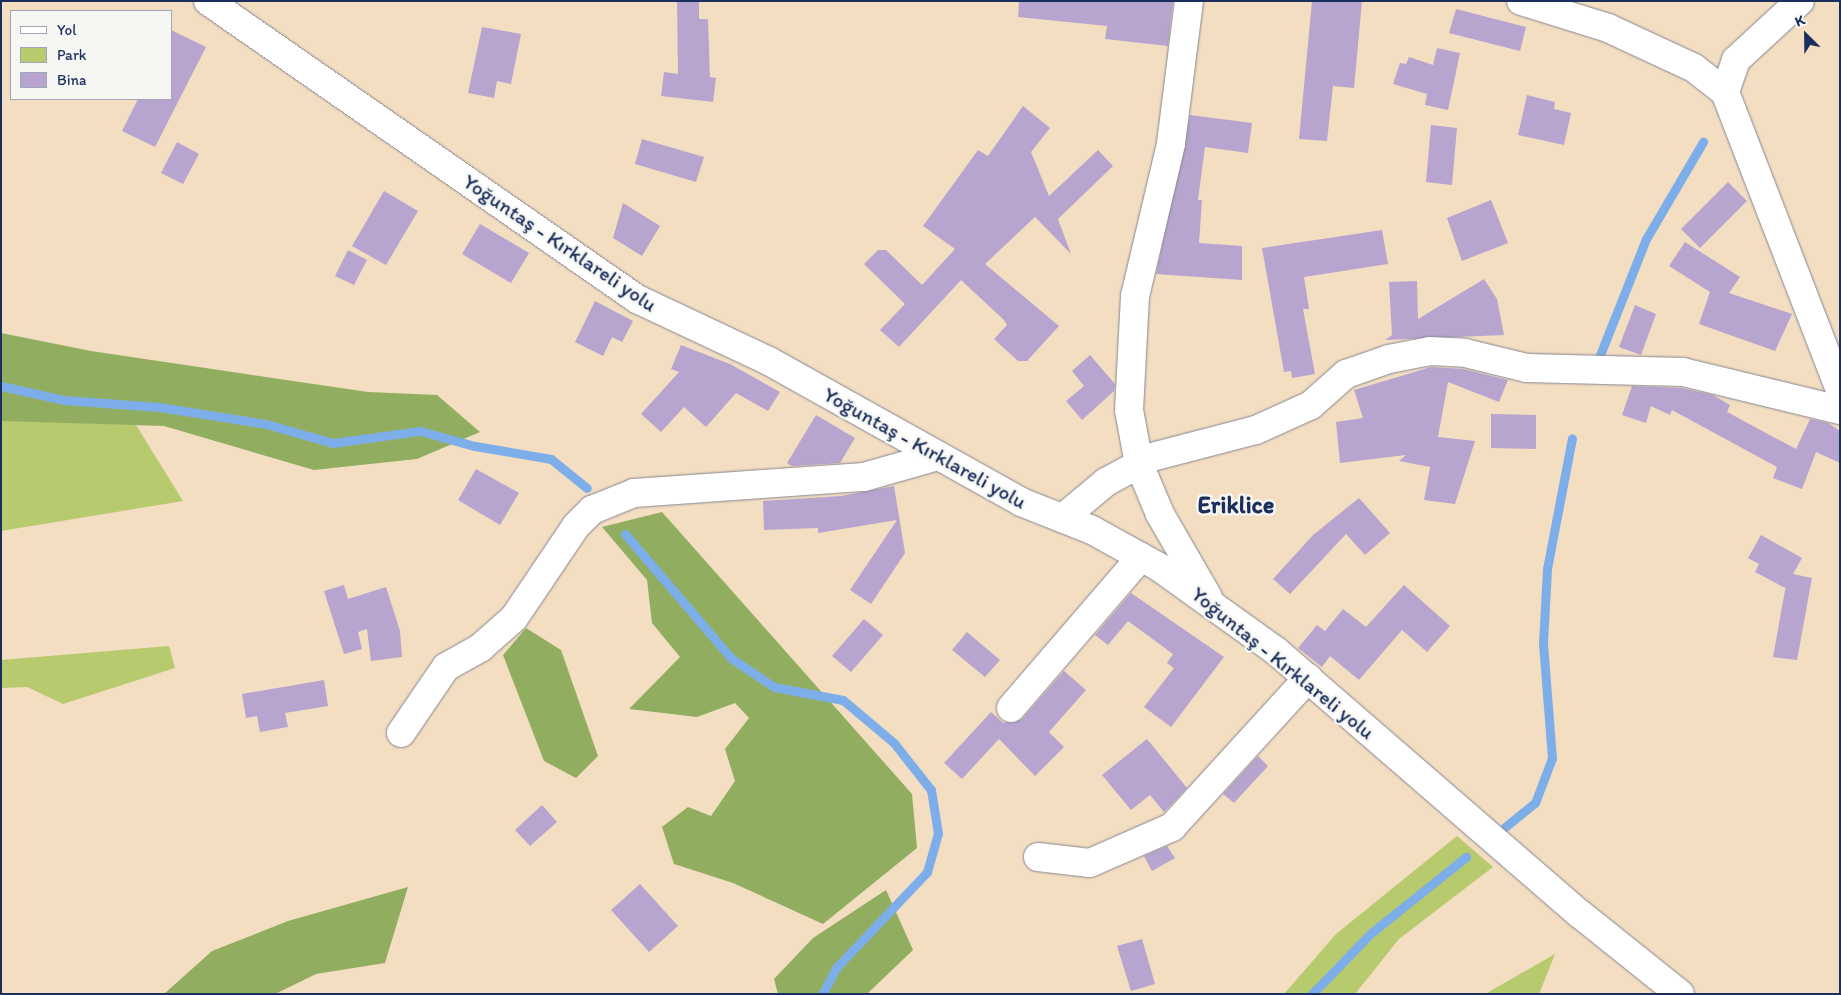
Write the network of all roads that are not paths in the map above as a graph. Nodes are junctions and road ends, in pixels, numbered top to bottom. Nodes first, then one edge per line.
1 (208, 1) edge
2 (1189, 1) edge
3 (1522, 1) edge
4 (1800, 1) edge
5 (1725, 92) junction
6 (1840, 390) edge
7 (1840, 410) edge
8 (934, 457) junction
9 (1139, 464) junction
10 (1063, 518) junction
11 (1141, 557) junction
12 (1211, 602) junction
13 (1308, 678) junction
14 (1010, 708) dead end
15 (401, 733) dead end
16 (1038, 857) dead end
17 (1680, 994) edge

1 - 8 street, Yoğuntaş - Kırklareli yolu
2 - 9 street
3 - 5 street
4 - 5 street
5 - 6 street
7 - 9 street
8 - 10 street, Yoğuntaş - Kırklareli yolu
8 - 15 street
9 - 10 street
9 - 12 street
10 - 11 street, Yoğuntaş - Kırklareli yolu
11 - 12 street, Yoğuntaş - Kırklareli yolu
11 - 14 street
12 - 13 street, Yoğuntaş - Kırklareli yolu
13 - 16 street
13 - 17 street, Yoğuntaş - Kırklareli yolu

